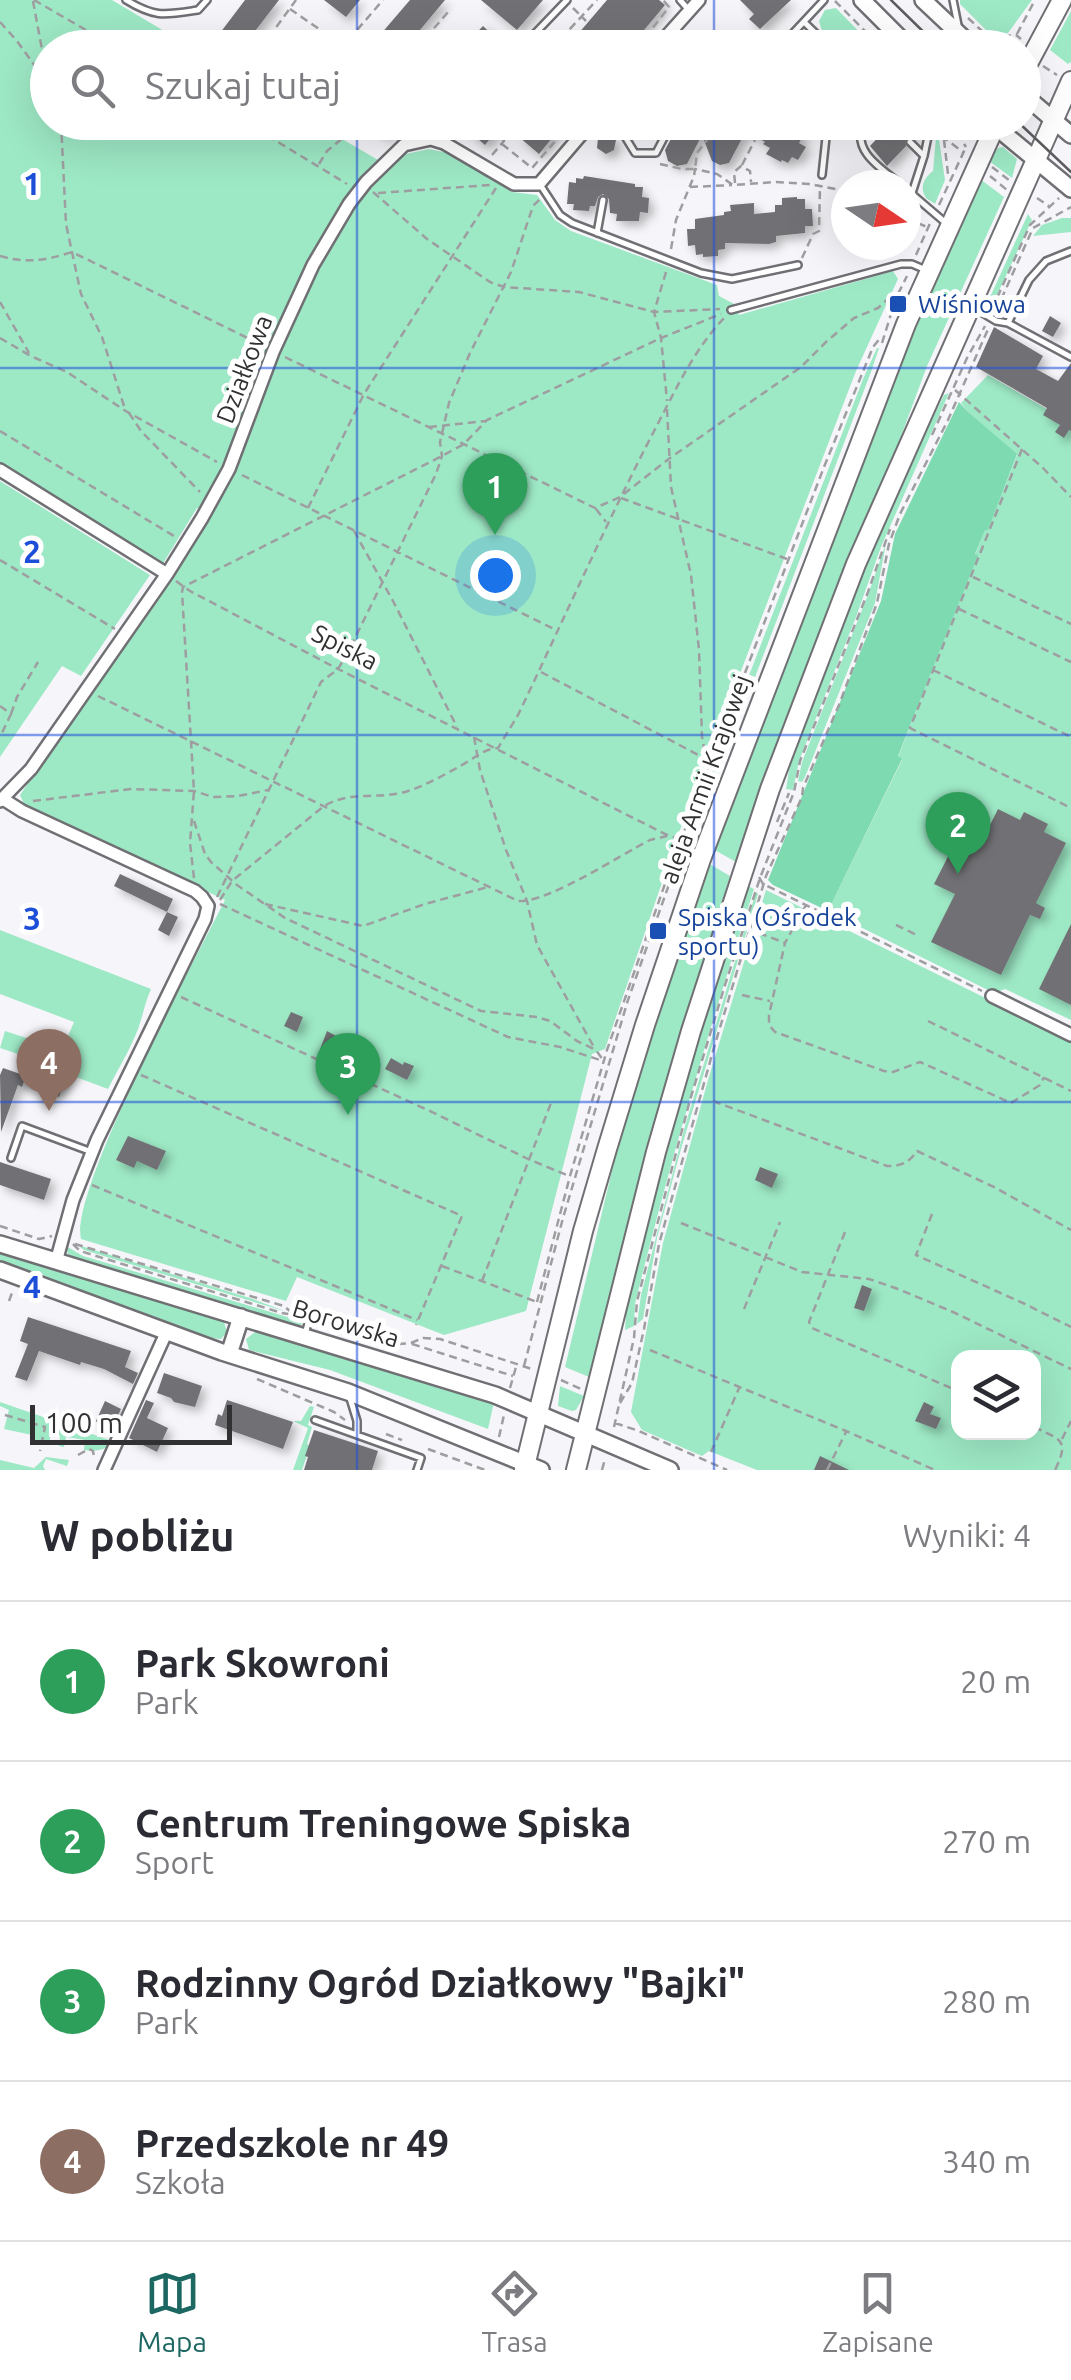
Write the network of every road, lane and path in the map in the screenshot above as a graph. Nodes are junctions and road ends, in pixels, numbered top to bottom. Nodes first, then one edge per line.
1 (34, 0) edge
2 (126, 0) edge
3 (206, 0) edge
4 (296, 0) edge
5 (382, 0) edge
6 (566, 0) edge
7 (576, 0) edge
8 (597, 0) edge
9 (663, 0) edge
10 (680, 0) edge
11 (700, 0) edge
12 (824, 0) edge
13 (834, 0) edge
14 (862, 0) edge
15 (924, 0) edge
16 (953, 0) edge
17 (1035, 0) edge
18 (1062, 0) edge
19 (290, 8) junction
20 (959, 10) dead end
21 (690, 11) junction
22 (448, 12) dead end
23 (582, 16) junction
24 (586, 21) dead end
25 (804, 21) junction
26 (0, 22) edge
27 (672, 29) edge
28 (39, 30) edge
29 (86, 30) edge
30 (274, 30) edge
31 (321, 30) edge
32 (357, 30) edge
33 (432, 30) edge
34 (537, 30) edge
35 (569, 30) edge
36 (651, 30) edge
37 (796, 30) edge
38 (813, 30) edge
39 (864, 30) edge
40 (892, 30) edge
41 (955, 30) edge
42 (958, 30) edge
43 (980, 30) edge
44 (1025, 30) edge
45 (1042, 34) joint
46 (1041, 38) edge
47 (30, 59) edge
48 (1041, 70) edge
49 (1065, 78) edge
50 (1041, 110) edge
51 (1054, 121) junction
52 (1071, 135) edge
53 (62, 140) edge
54 (275, 140) edge
55 (340, 140) edge
56 (420, 140) edge
57 (437, 140) edge
58 (503, 140) edge
59 (556, 140) edge
60 (579, 140) edge
61 (627, 140) edge
62 (663, 140) edge
63 (707, 140) edge
64 (755, 140) edge
65 (827, 140) edge
66 (859, 140) edge
67 (927, 140) edge
68 (943, 140) edge
69 (947, 140) edge
70 (962, 140) edge
71 (987, 140) edge
72 (1013, 140) edge
73 (910, 142) dead end
74 (502, 143) junction
75 (963, 153) junction
76 (924, 156) junction
77 (491, 157) dead end
78 (1036, 160) junction
79 (987, 163) dead end
80 (318, 166) junction
81 (742, 166) junction
82 (695, 169) junction
83 (884, 170) edge
84 (916, 170) edge
85 (983, 170) dead end
86 (822, 175) joint
87 (952, 176) junction
88 (1012, 182) dead end
89 (752, 183) junction
90 (735, 185) junction
91 (820, 186) junction
92 (688, 188) junction
93 (831, 188) edge
94 (542, 189) junction
95 (359, 190) junction
96 (1008, 192) dead end
97 (376, 193) junction
98 (1065, 194) edge
99 (1039, 199) dead end
100 (603, 200) dead end
101 (921, 202) edge
102 (939, 204) dead end
103 (1050, 207) junction
104 (1070, 210) edge
105 (921, 223) edge
106 (949, 226) junction
107 (596, 233) junction
108 (72, 252) junction
109 (1071, 252) edge
110 (0, 256) edge
111 (451, 256) junction
112 (670, 260) junction
113 (798, 265) joint
114 (921, 268) junction
115 (504, 287) junction
116 (896, 298) junction
117 (0, 302) edge
118 (970, 306) junction
119 (732, 310) junction
120 (654, 312) junction
121 (1008, 323) junction
122 (0, 338) edge
123 (661, 338) junction
124 (273, 352) junction
125 (31, 356) junction
126 (1071, 357) edge
127 (364, 394) junction
128 (950, 394) dead end
129 (966, 398) dead end
130 (667, 405) junction
131 (126, 411) junction
132 (487, 420) junction
133 (443, 426) junction
134 (427, 427) junction
135 (0, 431) edge
136 (441, 434) junction
137 (464, 444) junction
138 (1022, 449) junction
139 (442, 456) junction
140 (670, 458) junction
141 (230, 469) junction
142 (0, 470) edge
143 (1071, 497) edge
144 (620, 498) junction
145 (308, 508) junction
146 (595, 508) junction
147 (324, 516) junction
148 (676, 517) junction
149 (202, 518) junction
150 (608, 524) junction
151 (354, 530) junction
152 (179, 539) dead end
153 (883, 547) dead end
154 (397, 552) junction
155 (0, 560) edge
156 (790, 560) junction
157 (167, 574) junction
158 (971, 576) junction
159 (382, 581) junction
160 (183, 587) junction
161 (958, 608) junction
162 (1071, 624) edge
163 (114, 628) dead end
164 (559, 632) junction
165 (38, 662) dead end
166 (1071, 662) edge
167 (338, 669) junction
168 (932, 670) junction
169 (539, 671) junction
170 (85, 690) junction
171 (0, 706) edge
172 (10, 714) junction
173 (458, 729) junction
174 (474, 736) junction
175 (1071, 736) edge
176 (0, 737) edge
177 (190, 740) junction
178 (498, 748) junction
179 (478, 754) junction
180 (706, 759) junction
181 (710, 766) junction
182 (273, 782) junction
183 (269, 790) junction
184 (194, 791) junction
185 (788, 793) dead end
186 (2, 800) edge
187 (324, 806) junction
188 (1071, 808) edge
189 (193, 818) junction
190 (669, 836) junction
191 (779, 836) junction
192 (682, 840) junction
193 (686, 847) dead end
194 (227, 876) junction
195 (232, 881) junction
196 (761, 883) junction
197 (489, 887) junction
198 (195, 891) junction
199 (527, 901) junction
200 (223, 904) dead end
201 (264, 904) junction
202 (806, 905) junction
203 (896, 926) dead end
204 (759, 934) dead end
205 (919, 936) dead end
206 (785, 943) junction
207 (742, 995) dead end
208 (177, 996) dead end
209 (992, 996) joint
210 (772, 1001) junction
211 (928, 1021) dead end
212 (1071, 1035) edge
213 (596, 1050) junction
214 (603, 1060) junction
215 (139, 1074) dead end
216 (1044, 1077) junction
217 (1071, 1091) edge
218 (713, 1101) dead end
219 (550, 1103) dead end
220 (92, 1152) junction
221 (11, 1158) dead end
222 (528, 1159) junction
223 (570, 1176) junction
224 (90, 1184) dead end
225 (932, 1214) dead end
226 (780, 1222) dead end
227 (681, 1223) dead end
228 (0, 1226) edge
229 (1071, 1230) edge
230 (845, 1232) dead end
231 (56, 1236) dead end
232 (0, 1244) edge
233 (73, 1244) dead end
234 (766, 1257) junction
235 (56, 1262) junction
236 (441, 1265) junction
237 (0, 1270) edge
238 (828, 1275) junction
239 (482, 1281) junction
240 (15, 1284) dead end
241 (9, 1301) dead end
242 (538, 1302) junction
243 (744, 1308) dead end
244 (310, 1316) junction
245 (241, 1317) junction
246 (1071, 1327) edge
247 (644, 1329) junction
248 (168, 1331) junction
249 (636, 1332) junction
250 (304, 1336) junction
251 (411, 1343) junction
252 (650, 1350) dead end
253 (229, 1354) junction
254 (516, 1366) junction
255 (524, 1366) junction
256 (532, 1369) dead end
257 (1071, 1369) edge
258 (256, 1379) dead end
259 (560, 1380) dead end
260 (740, 1386) junction
261 (951, 1388) edge
262 (588, 1391) dead end
263 (348, 1392) junction
264 (611, 1400) dead end
265 (620, 1404) junction
266 (506, 1407) dead end
267 (538, 1413) junction
268 (5, 1415) dead end
269 (315, 1420) dead end
270 (350, 1421) dead end
271 (1071, 1421) edge
272 (846, 1430) junction
273 (1041, 1430) edge
274 (585, 1433) junction
275 (358, 1435) junction
276 (500, 1436) dead end
277 (1061, 1440) junction
278 (40, 1451) dead end
279 (711, 1452) dead end
280 (78, 1455) dead end
281 (95, 1458) dead end
282 (605, 1460) dead end
283 (530, 1468) edge
284 (104, 1470) edge
285 (417, 1470) edge
286 (462, 1470) edge
287 (486, 1470) edge
288 (576, 1470) edge
289 (602, 1470) edge
290 (670, 1470) edge
291 (727, 1470) edge
292 (828, 1470) edge
293 (935, 1470) edge
294 (1055, 1470) edge

1 - 28 path
1 - 29 path
2 - 3 lane
4 - 19 path
5 - 32 path
6 - 34 lane
7 - 23 path
8 - 23 path
9 - 36 path
10 - 21 lane
11 - 21 street
12 - 25 lane
13 - 39 path
14 - 40 street
15 - 41 street
16 - 42 lane
17 - 44 path
18 - 45 main road
19 - 30 path
19 - 31 path
20 - 43 path
21 - 27 street
22 - 33 path
23 - 24 path
23 - 35 path
25 - 37 lane
25 - 38 lane
26 - 47 path
45 - 46 main road
48 - 49 path
49 - 51 main road
50 - 51 street
51 - 52 street
51 - 78 main road
53 - 108 path
54 - 80 path
55 - 80 path
56 - 95 street, Działkowa
57 - 94 street
58 - 74 path
59 - 74 path
60 - 94 street
61 - 62 lane
63 - 82 path
64 - 81 path
65 - 86 lane
66 - 83 lane
67 - 76 lane
68 - 87 path
69 - 75 path
70 - 75 path
71 - 106 main road, aleja Armii Krajowej
72 - 78 street
73 - 76 lane
74 - 77 path
75 - 87 path
76 - 84 lane
78 - 98 street
78 - 118 main road
79 - 88 path
80 - 95 path
81 - 89 path
81 - 90 path
82 - 90 path
82 - 92 path
85 - 96 path
86 - 91 path
87 - 102 path
89 - 90 path
89 - 91 path
90 - 92 path
91 - 93 path
91 - 113 path
92 - 112 path
94 - 107 lane
94 - 115 path
95 - 97 path
95 - 124 street, Działkowa
97 - 111 path
97 - 111 path
98 - 103 path
99 - 103 path
100 - 107 lane
101 - 106 lane
103 - 104 path
105 - 114 path
106 - 114 main road, aleja Armii Krajowej
107 - 112 lane
108 - 110 path
108 - 124 path
108 - 131 path
109 - 121 lane
111 - 115 path
111 - 127 path
112 - 113 lane
112 - 120 path
114 - 116 path
114 - 119 lane
114 - 267 main road, aleja Armii Krajowej
115 - 120 path
115 - 133 path
116 - 140 path
116 - 156 path
117 - 125 path
118 - 121 lane
118 - 274 main road
119 - 120 path
119 - 123 path
119 - 130 path
120 - 123 path
121 - 126 lane
122 - 125 path
123 - 130 path
123 - 132 path
124 - 127 path
124 - 141 street, Działkowa
125 - 131 path
127 - 134 path
127 - 145 path
128 - 191 path
129 - 138 path
130 - 140 path
130 - 144 path
131 - 141 path
131 - 149 path
132 - 133 path
132 - 137 path
133 - 134 path
133 - 136 path
134 - 136 path
135 - 152 path
136 - 137 path
136 - 139 path
137 - 139 path
137 - 146 path
138 - 143 path
138 - 158 path
139 - 147 path
139 - 154 path
140 - 144 path
140 - 148 path
141 - 145 path
141 - 149 street, Działkowa
142 - 157 street
144 - 146 path
144 - 148 path
144 - 150 path
145 - 147 path
146 - 150 path
147 - 151 path
147 - 160 path
148 - 156 path
148 - 180 path
149 - 157 street, Działkowa
150 - 164 path
151 - 154 path
151 - 159 path
153 - 249 path
154 - 159 path
154 - 164 path
155 - 163 path
156 - 181 path
157 - 160 path, Spiska
157 - 170 street, Działkowa
158 - 161 path
158 - 162 path
159 - 167 path
159 - 173 path
160 - 167 path, Spiska
160 - 177 path
161 - 166 path
161 - 168 path
164 - 169 path
165 - 172 path
167 - 173 path, Spiska
167 - 182 path
168 - 175 path
168 - 188 path
169 - 178 path
169 - 180 path
170 - 177 path
170 - 186 street, Działkowa
171 - 172 path
172 - 176 path
173 - 174 path, Spiska
174 - 178 path, Spiska
174 - 179 path
177 - 182 path
177 - 184 path
178 - 179 path
178 - 190 path, Spiska
179 - 187 path
179 - 199 path
180 - 181 path
181 - 192 path
182 - 183 path
182 - 187 path
183 - 184 path
183 - 194 path
184 - 186 path
184 - 189 path
185 - 191 path
186 - 198 street
187 - 195 path
187 - 197 path
189 - 194 path
189 - 198 path
190 - 192 path, Spiska
190 - 199 path
191 - 196 path
192 - 193 path
192 - 214 path
192 - 242 path, Spiska
194 - 195 path
194 - 195 path
195 - 201 path
196 - 202 path
196 - 247 path
197 - 199 path
197 - 201 path
198 - 220 street
199 - 213 path
200 - 214 path
201 - 213 path
202 - 206 path
202 - 209 path
203 - 205 path
204 - 206 path
206 - 210 path
207 - 210 path
208 - 222 path
209 - 212 street
210 - 216 path
211 - 216 path
213 - 214 path
214 - 223 path
215 - 236 path
216 - 217 path
218 - 229 path
219 - 222 path
220 - 221 lane
220 - 235 street
222 - 223 path
222 - 239 path
223 - 242 path
224 - 236 path
225 - 246 path
226 - 234 path
227 - 234 path
228 - 231 path
230 - 238 path
232 - 235 street, Borowska
233 - 244 path
234 - 238 path
234 - 243 path
235 - 245 street, Borowska
236 - 239 path
237 - 248 street
238 - 257 path
238 - 261 path
239 - 242 path
240 - 241 path
242 - 255 path
244 - 250 lane
244 - 251 path
245 - 250 street, Borowska
245 - 253 street
247 - 249 path
247 - 265 path
248 - 253 street
248 - 284 street
249 - 265 path
250 - 267 street, Borowska
251 - 254 path
251 - 254 path
252 - 260 path
253 - 263 street
254 - 255 path
255 - 256 path
258 - 270 path
259 - 262 path
260 - 272 path
260 - 279 path
263 - 275 lane
263 - 283 street
264 - 265 path
265 - 291 path
266 - 276 path
267 - 274 street, Borowska
267 - 283 main road, aleja Armii Krajowej
268 - 278 path
269 - 275 lane
271 - 277 path
272 - 292 path
272 - 293 path
273 - 277 path
274 - 288 main road
274 - 290 street, Borowska
275 - 285 lane
277 - 294 path
280 - 281 path
282 - 289 path
286 - 287 path

